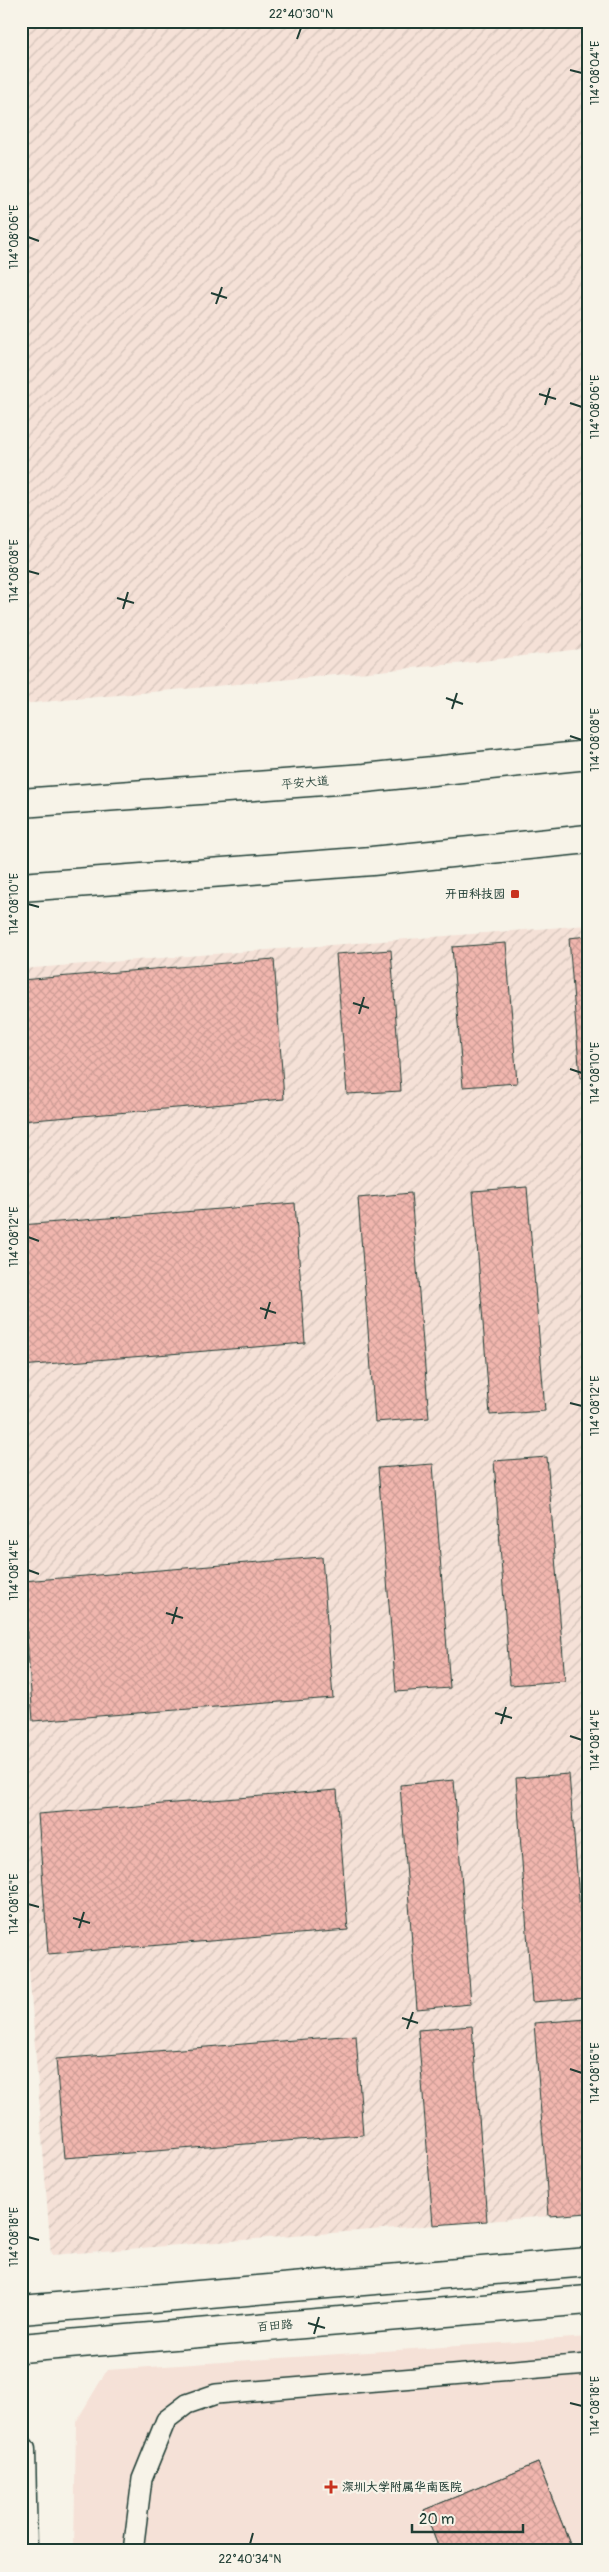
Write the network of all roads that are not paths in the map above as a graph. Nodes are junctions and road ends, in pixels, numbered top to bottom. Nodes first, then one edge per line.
1 (588, 755) edge
2 (21, 803) edge
3 (588, 839) edge
4 (21, 887) edge
5 (588, 2262) edge
6 (588, 2300) edge
7 (21, 2310) edge
8 (21, 2348) edge
9 (588, 2364) edge
10 (21, 2450) edge
11 (23, 2551) edge
12 (133, 2551) edge

1 - 2 street, 平安大道
3 - 4 street
5 - 7 street
6 - 8 street, 百田路
9 - 12 lane
10 - 11 street

